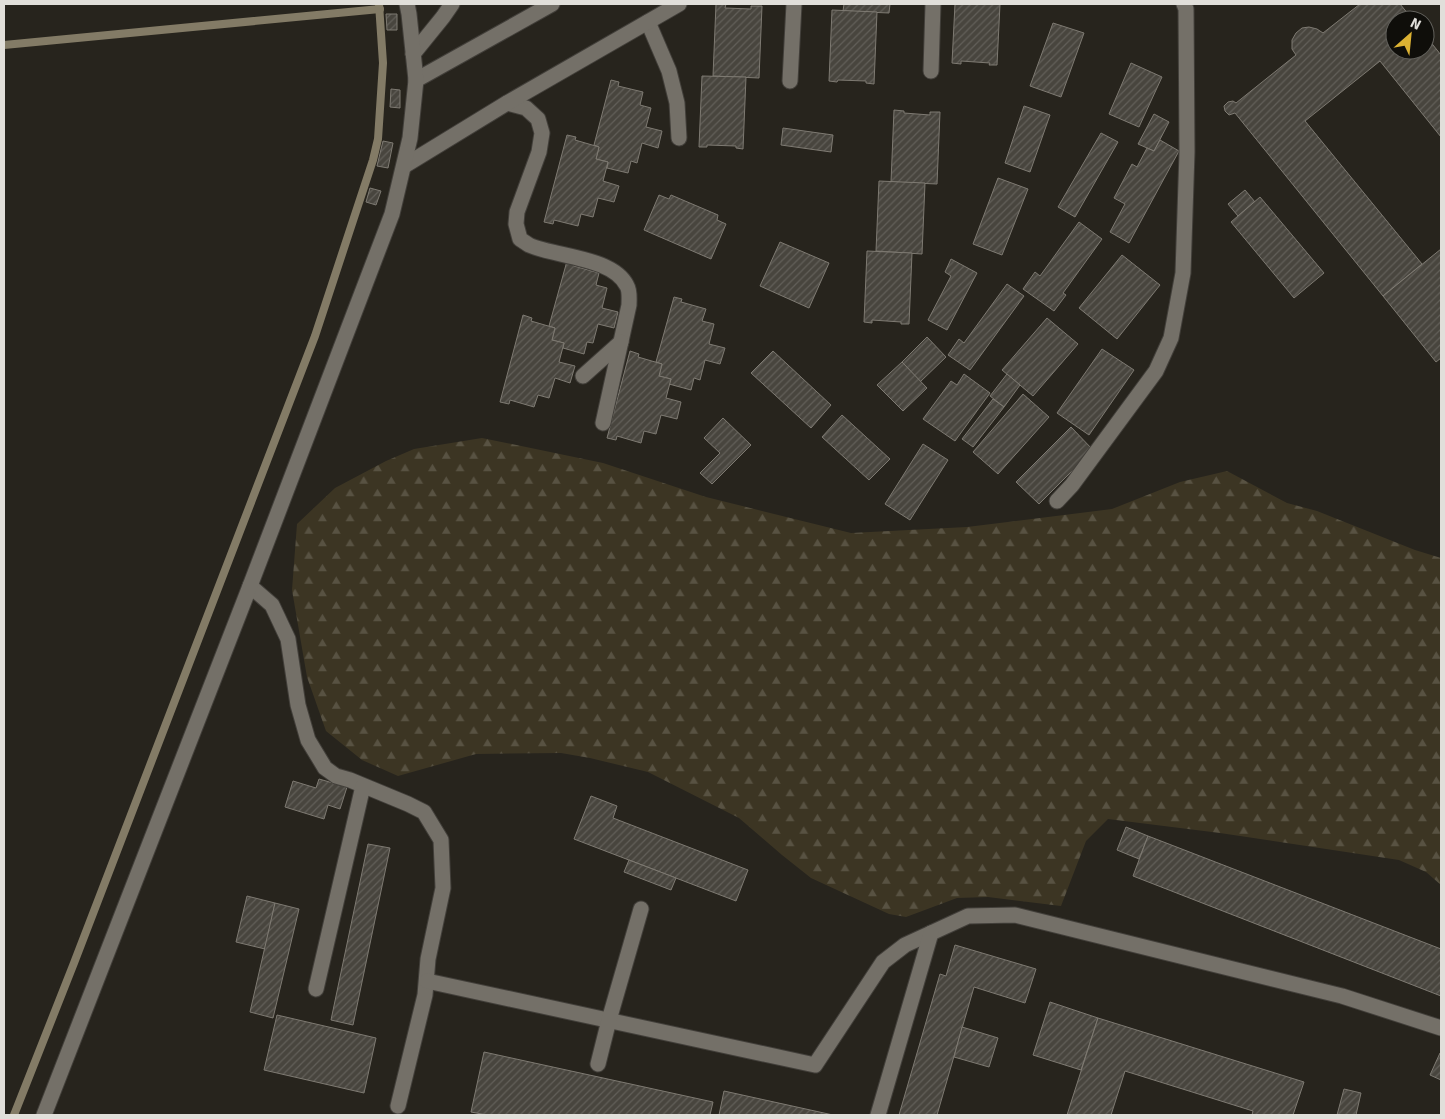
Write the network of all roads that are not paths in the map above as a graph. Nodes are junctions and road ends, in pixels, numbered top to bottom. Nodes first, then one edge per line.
1 (407, 4) edge
2 (452, 4) edge
3 (552, 4) edge
4 (679, 4) edge
5 (794, 4) edge
6 (933, 4) edge
7 (1184, 4) edge
8 (648, 22) junction
9 (413, 54) junction
10 (931, 70) dead end
11 (416, 80) junction
12 (790, 81) dead end
13 (507, 103) junction
14 (679, 138) dead end
15 (404, 166) junction
16 (621, 342) junction
17 (583, 376) dead end
18 (603, 423) dead end
19 (1057, 501) dead end
20 (250, 586) junction
21 (357, 783) junction
22 (641, 909) dead end
23 (931, 933) junction
24 (427, 981) junction
25 (316, 988) dead end
26 (609, 1020) junction
27 (1441, 1028) edge
28 (598, 1064) dead end
29 (398, 1106) dead end
30 (44, 1115) edge
31 (878, 1115) edge

1 - 9 street
2 - 9 street
3 - 11 street
4 - 8 street
5 - 12 street
6 - 10 street
7 - 19 street
8 - 13 street
8 - 14 street
9 - 11 street
11 - 15 street
13 - 15 street
13 - 16 street
15 - 20 street
16 - 17 street
16 - 18 street
20 - 21 street
20 - 30 street
21 - 24 street
21 - 25 street
22 - 26 street
23 - 26 street
23 - 27 street
23 - 31 street
24 - 26 street
24 - 29 street
26 - 28 street

